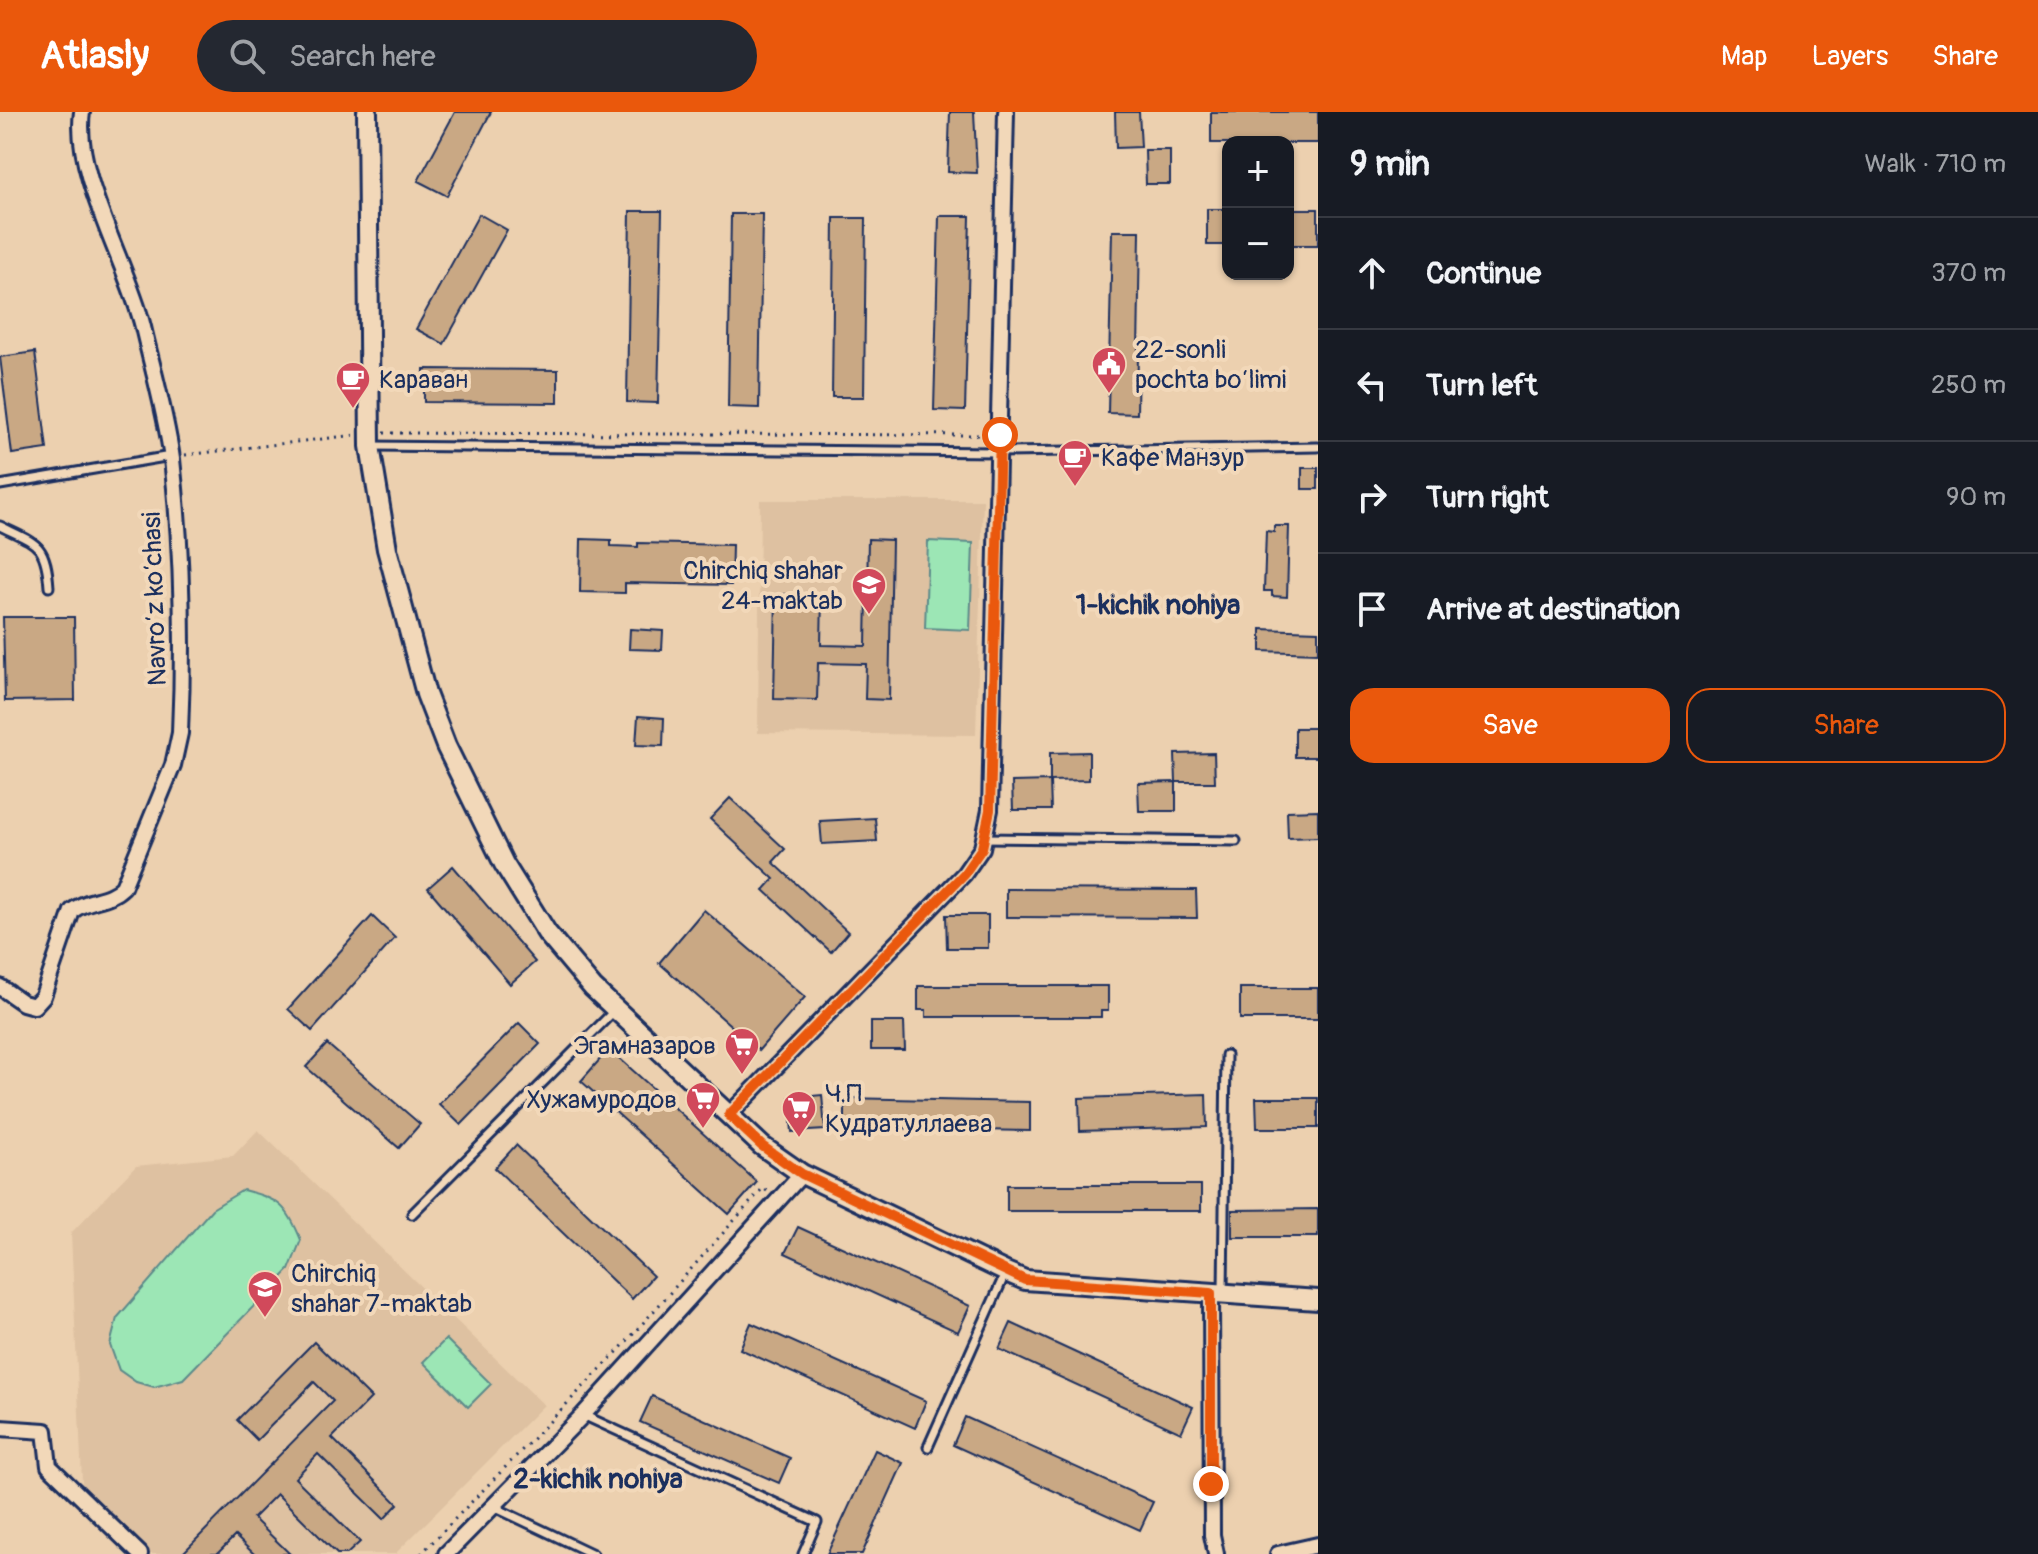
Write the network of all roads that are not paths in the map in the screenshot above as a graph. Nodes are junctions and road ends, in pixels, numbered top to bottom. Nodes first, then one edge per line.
1 (82, 112) edge
2 (367, 112) edge
3 (1006, 112) edge
4 (370, 446) junction
5 (1318, 447) edge
6 (1000, 452) junction
7 (171, 456) junction
8 (0, 485) edge
9 (0, 526) edge
10 (49, 587) dead end
11 (984, 838) junction
12 (1236, 841) dead end
13 (0, 987) edge
14 (615, 1010) junction
15 (1226, 1055) dead end
16 (729, 1115) junction
17 (802, 1174) junction
18 (412, 1214) dead end
19 (1006, 1272) junction
20 (1217, 1294) junction
21 (1318, 1300) edge
22 (583, 1415) junction
23 (0, 1428) edge
24 (928, 1447) dead end
25 (492, 1507) junction
26 (1318, 1545) edge
27 (140, 1554) edge
28 (446, 1554) edge
29 (593, 1554) edge
30 (803, 1554) edge
31 (1216, 1554) edge
32 (1278, 1554) edge

1 - 7 street, Navro‘z ko‘chasi
2 - 4 street
3 - 6 street
4 - 6 lane
4 - 14 street
5 - 6 lane
6 - 11 street
7 - 8 lane
7 - 13 street, Navro‘z ko‘chasi
9 - 10 lane
11 - 12 lane
11 - 16 street
14 - 16 street
14 - 18 lane
15 - 20 lane
16 - 17 street
17 - 19 street
17 - 22 street
19 - 20 street
19 - 24 lane
20 - 21 street
20 - 31 street
22 - 25 street
22 - 30 lane
23 - 27 street
25 - 28 street
25 - 29 lane
26 - 32 street

